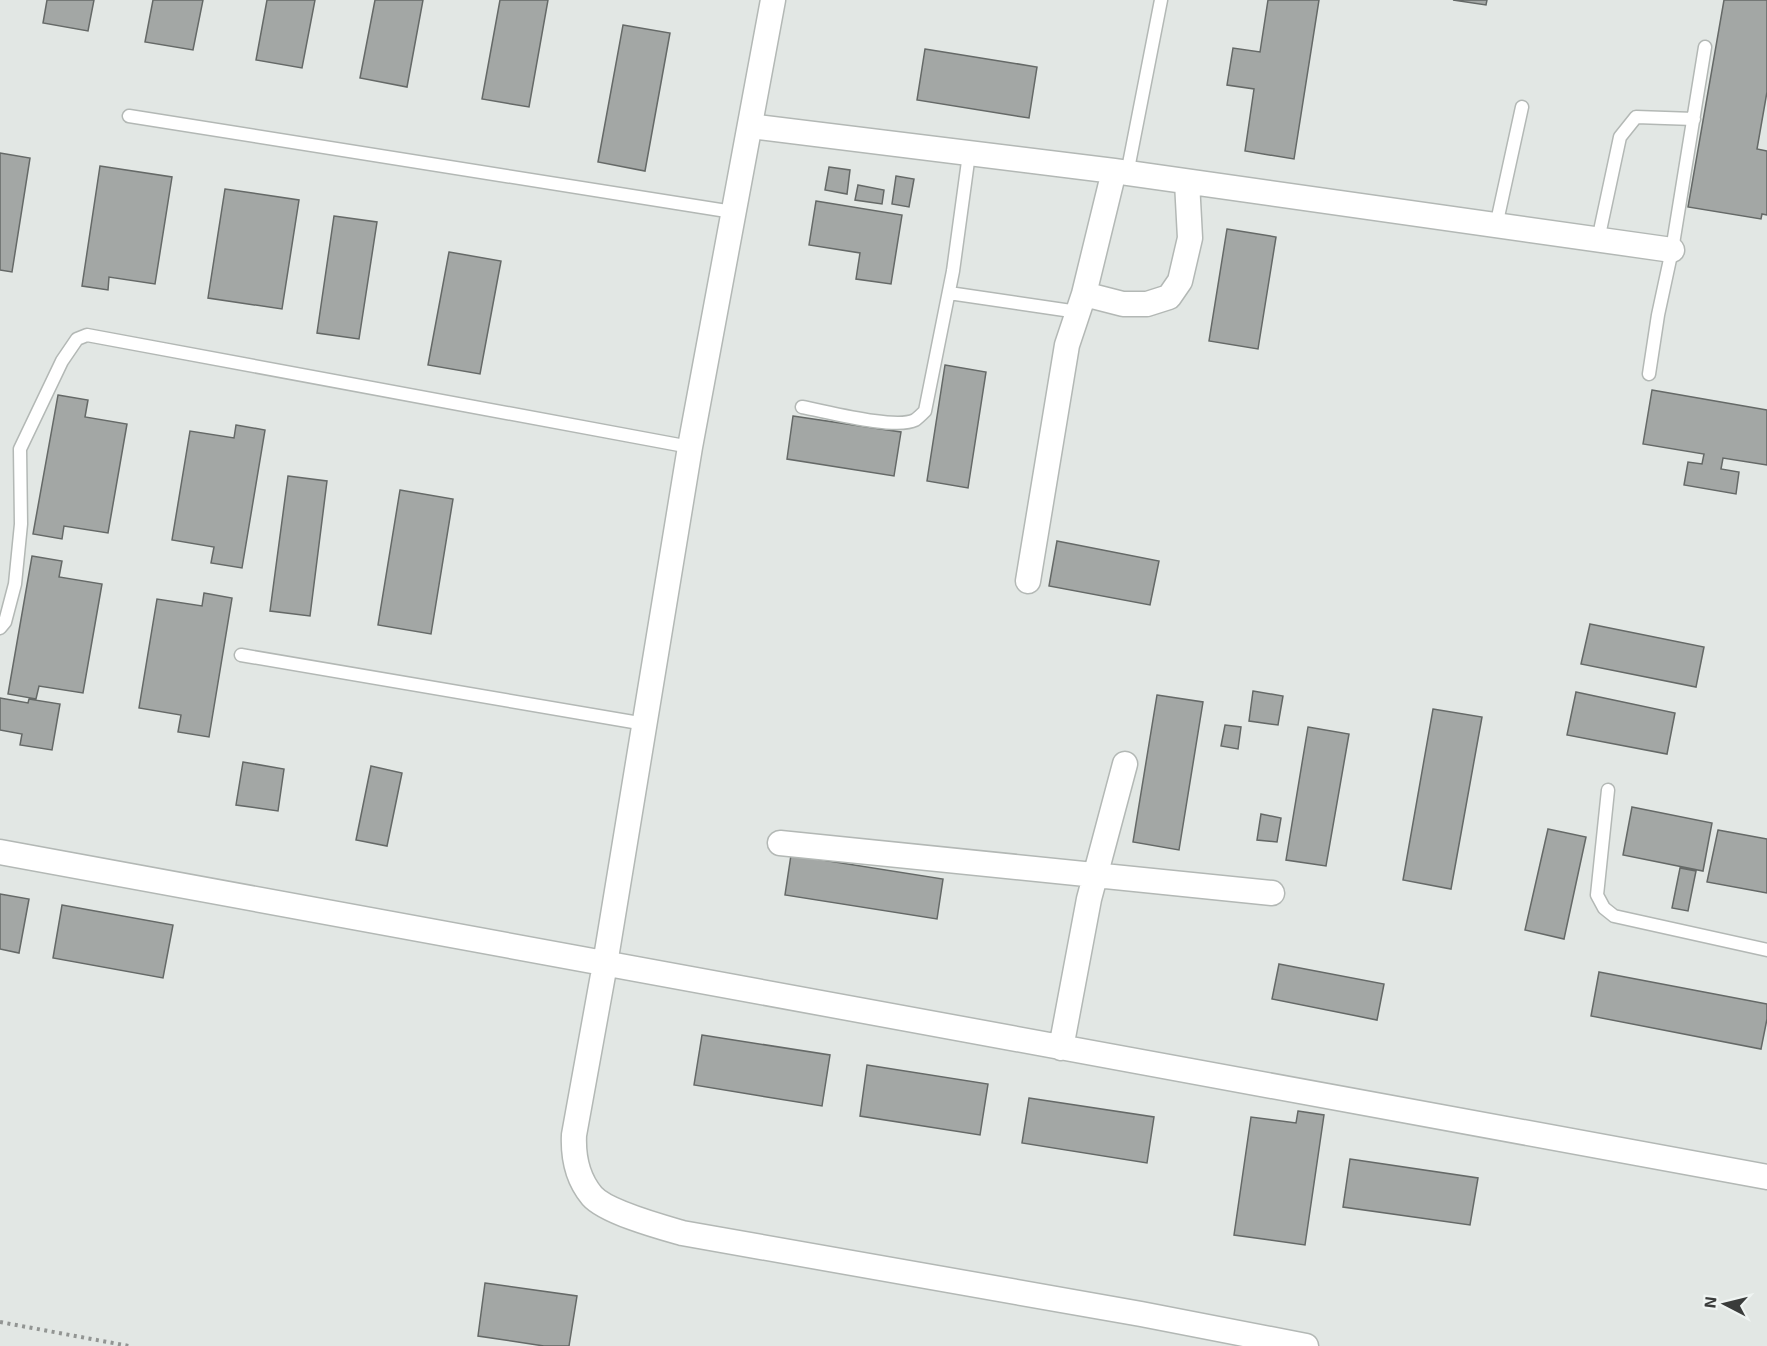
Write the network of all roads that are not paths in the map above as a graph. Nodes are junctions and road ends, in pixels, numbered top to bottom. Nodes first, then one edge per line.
1 (773, 0) edge
2 (1161, 0) edge
3 (1705, 47) dead end
4 (1522, 106) dead end
5 (129, 116) dead end
6 (1694, 119) junction
7 (750, 126) junction
8 (969, 154) junction
9 (1120, 172) junction
10 (1187, 182) junction
11 (733, 212) junction
12 (1496, 225) junction
13 (1598, 240) junction
14 (1672, 250) junction
15 (949, 293) junction
16 (1081, 303) junction
17 (1649, 375) dead end
18 (802, 407) dead end
19 (690, 447) junction
20 (1028, 581) dead end
21 (0, 628) edge
22 (241, 655) dead end
23 (645, 724) junction
24 (1125, 764) dead end
25 (1608, 790) dead end
26 (780, 843) dead end
27 (0, 852) edge
28 (1096, 875) junction
29 (1272, 893) dead end
30 (1767, 950) edge
31 (605, 964) junction
32 (1061, 1047) junction
33 (1767, 1177) edge
34 (1306, 1346) edge

1 - 7 street
2 - 9 lane
3 - 6 lane
4 - 12 lane
5 - 11 lane
6 - 13 lane
6 - 14 lane
7 - 8 street
7 - 11 street
8 - 9 street
8 - 15 lane
9 - 10 street
9 - 16 street
10 - 12 street
10 - 16 street
11 - 19 street
12 - 13 street
13 - 14 street
14 - 17 lane
15 - 16 lane
15 - 18 lane
16 - 20 street
19 - 21 lane
19 - 23 street
22 - 23 lane
23 - 31 street
24 - 28 street
25 - 30 lane
26 - 28 street
27 - 31 street
28 - 29 street
28 - 32 street
31 - 32 street
31 - 34 street
32 - 33 street

